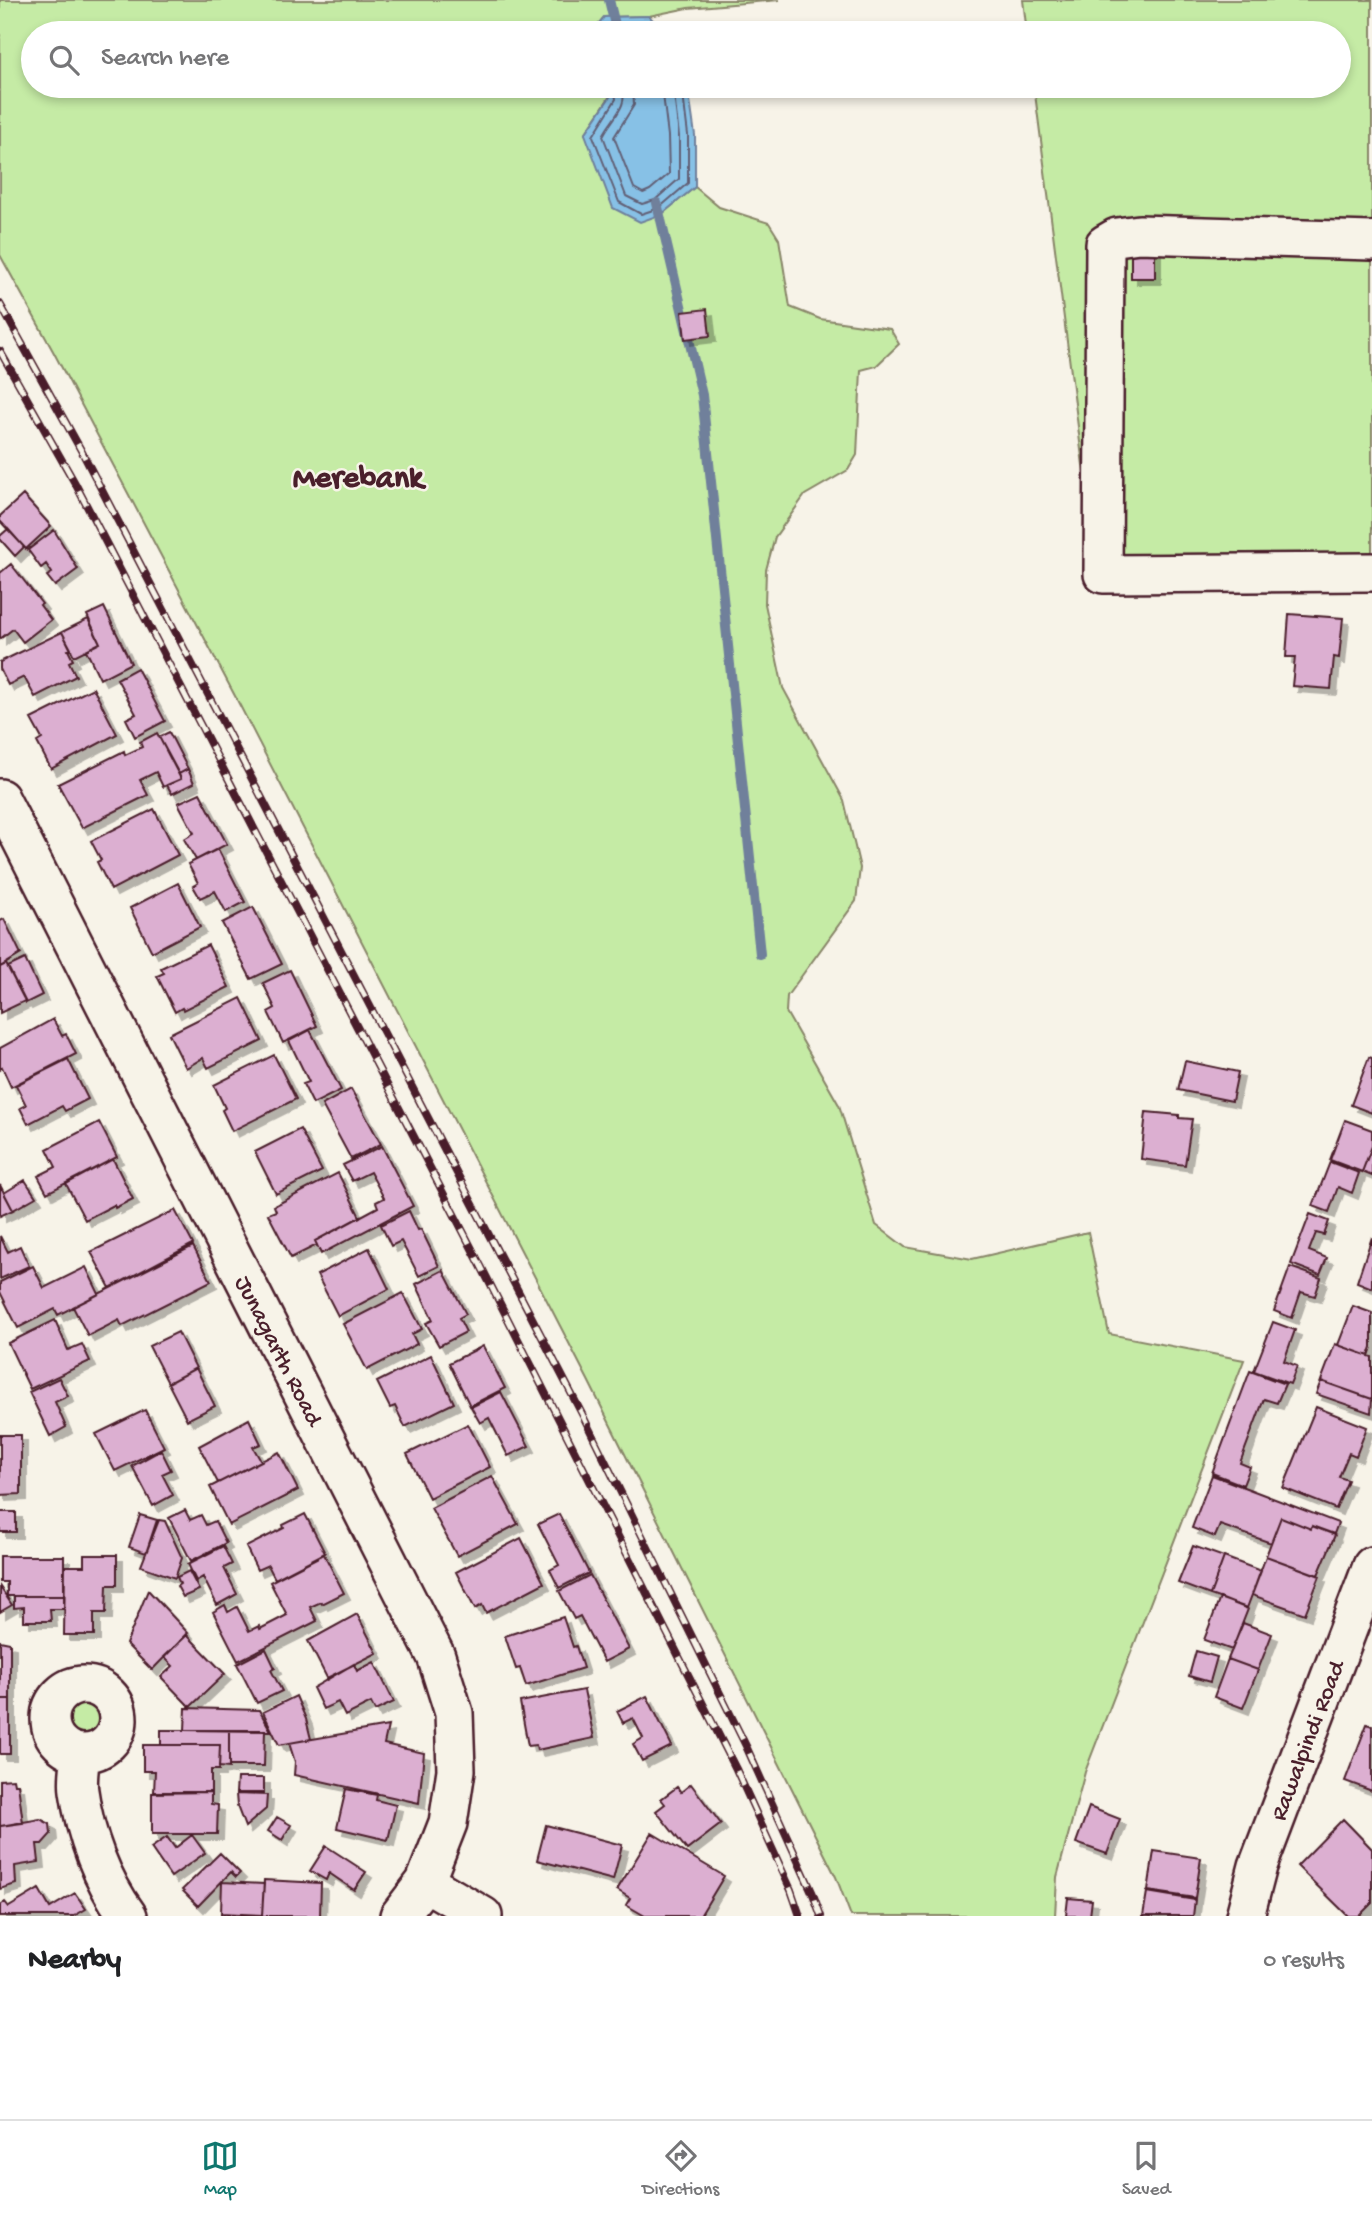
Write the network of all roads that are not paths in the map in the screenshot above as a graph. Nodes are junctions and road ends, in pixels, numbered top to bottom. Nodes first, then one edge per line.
1 (1372, 241) edge
2 (1372, 572) edge
3 (0, 798) edge
4 (1372, 1566) edge
5 (80, 1753) dead end
6 (425, 1882) junction
7 (128, 1916) edge
8 (399, 1916) edge
9 (483, 1916) edge
10 (1245, 1916) edge

1 - 2 street
3 - 6 street, Junagarth Road
4 - 10 street, Rawalpindi Road
5 - 7 street
6 - 8 street, Junagarth Road
6 - 9 street

